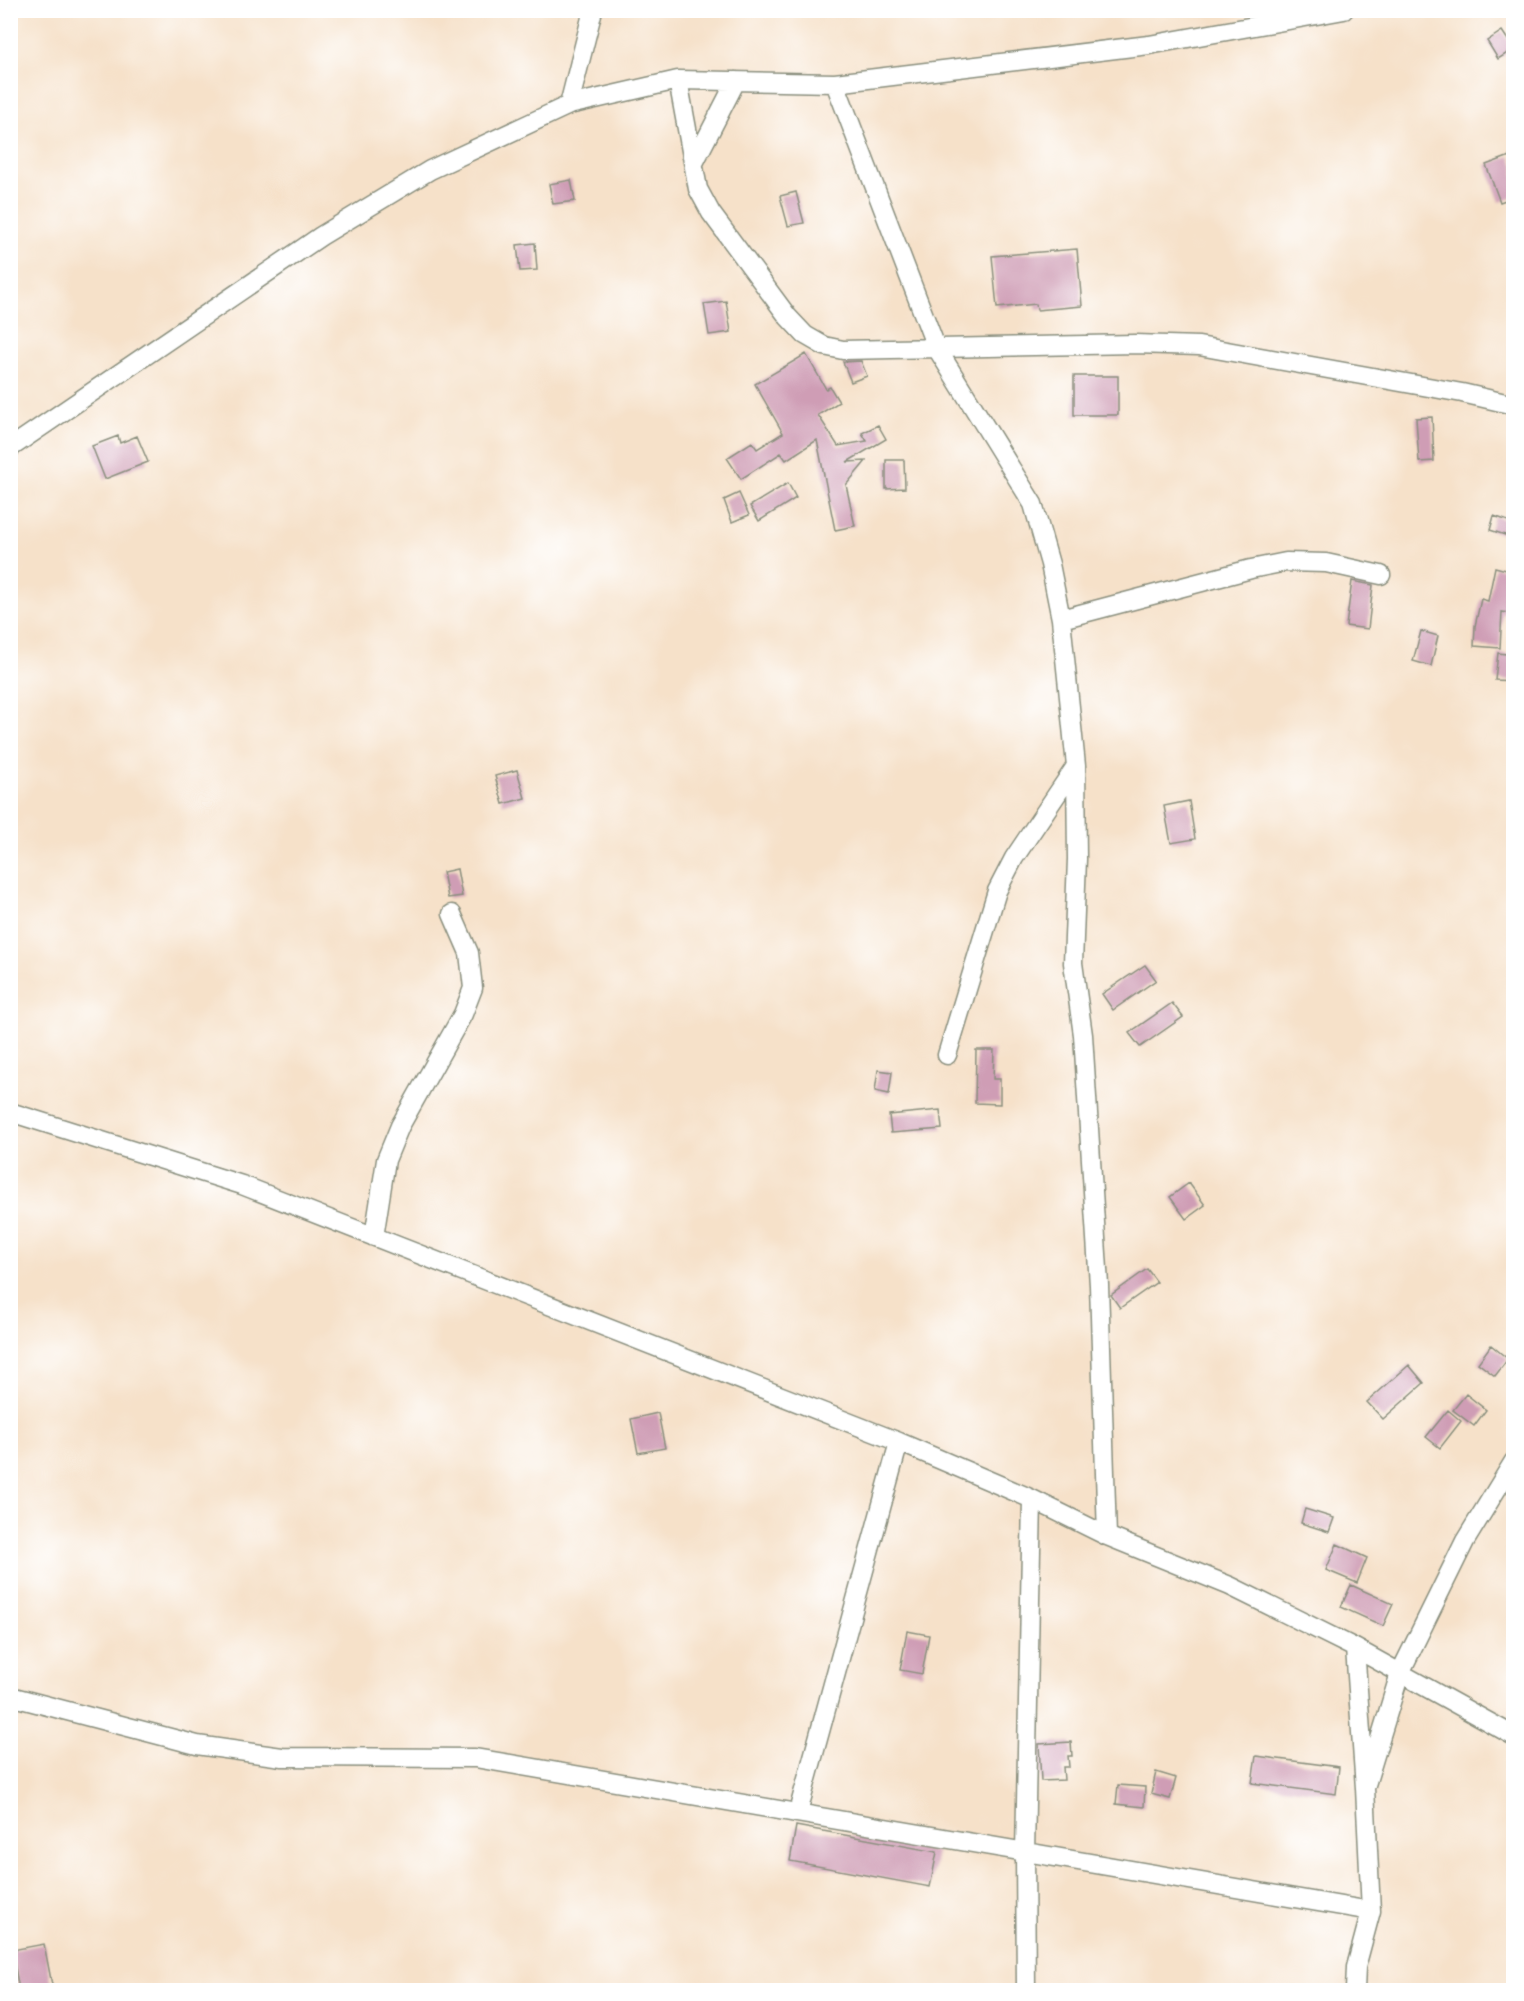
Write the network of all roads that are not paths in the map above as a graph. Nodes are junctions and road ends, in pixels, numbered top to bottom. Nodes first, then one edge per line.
1 (593, 10) edge
2 (1344, 10) edge
3 (678, 80) junction
4 (736, 81) junction
5 (835, 83) junction
6 (569, 105) junction
7 (694, 163) junction
8 (936, 347) junction
9 (1514, 405) edge
10 (10, 448) edge
11 (1381, 575) dead end
12 (1061, 619) junction
13 (1076, 766) junction
14 (452, 914) dead end
15 (947, 1055) dead end
16 (10, 1112) edge
17 (374, 1237) junction
18 (899, 1442) junction
19 (1514, 1461) edge
20 (1032, 1498) junction
21 (1107, 1536) junction
22 (1355, 1648) junction
23 (1400, 1673) junction
24 (10, 1696) edge
25 (1514, 1736) edge
26 (1365, 1788) junction
27 (798, 1812) junction
28 (1025, 1853) junction
29 (1371, 1911) junction
30 (1026, 1990) edge
31 (1355, 1990) edge

1 - 6 street
2 - 5 street
3 - 4 street
3 - 6 street
3 - 7 street
4 - 5 street
4 - 7 street
5 - 8 street
6 - 10 street
7 - 8 street
8 - 9 street
8 - 12 street
11 - 12 street
12 - 13 street
13 - 15 street
13 - 21 street
14 - 17 street
16 - 17 street
17 - 18 street
18 - 20 street
18 - 27 street
19 - 23 street
20 - 21 street
20 - 28 street
21 - 22 street
22 - 23 street
22 - 26 street
23 - 25 street
23 - 26 street
24 - 27 street
26 - 29 street
27 - 28 street
28 - 29 street
28 - 30 street
29 - 31 street

